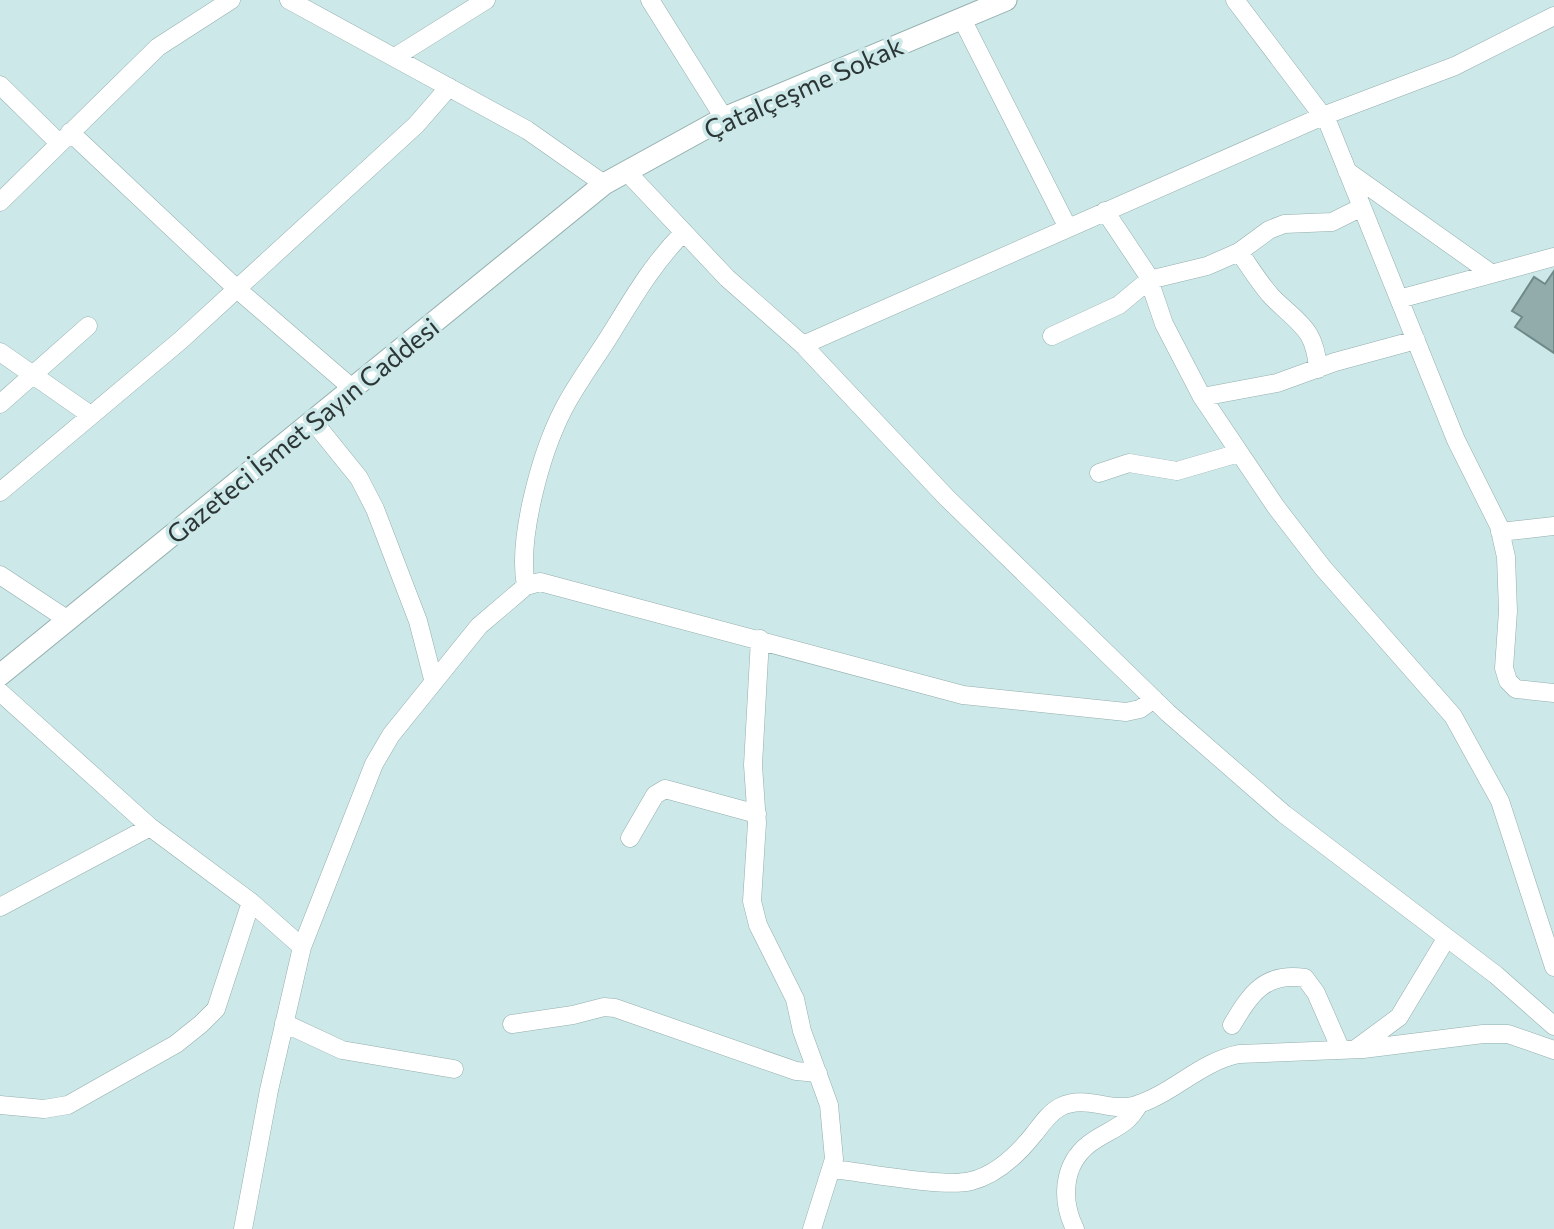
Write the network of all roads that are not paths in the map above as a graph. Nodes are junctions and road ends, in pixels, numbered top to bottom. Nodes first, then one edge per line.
1 (231, 0) edge
2 (289, 0) edge
3 (486, 0) edge
4 (650, 0) edge
5 (1235, 0) edge
6 (1001, 1) edge
7 (1554, 16) edge
8 (962, 19) junction
9 (395, 57) junction
10 (0, 85) edge
11 (449, 87) junction
12 (1323, 117) junction
13 (724, 118) junction
14 (65, 138) junction
15 (627, 172) junction
16 (1347, 172) junction
17 (604, 184) junction
18 (0, 202) edge
19 (1362, 207) junction
20 (1105, 211) junction
21 (1068, 228) junction
22 (684, 232) junction
23 (1239, 252) junction
24 (1554, 257) edge
25 (1492, 274) junction
26 (1149, 280) junction
27 (237, 289) junction
28 (1399, 299) junction
29 (88, 326) dead end
30 (1052, 336) dead end
31 (1416, 340) junction
32 (803, 345) junction
33 (0, 352) edge
34 (1318, 369) junction
35 (33, 374) junction
36 (352, 388) junction
37 (1202, 397) junction
38 (0, 404) edge
39 (89, 414) junction
40 (313, 421) junction
41 (1239, 453) junction
42 (1099, 473) dead end
43 (0, 492) edge
44 (1554, 526) edge
45 (1500, 532) junction
46 (0, 575) edge
47 (526, 586) junction
48 (68, 620) junction
49 (760, 639) junction
50 (0, 675) edge
51 (433, 680) junction
52 (0, 692) edge
53 (1554, 693) edge
54 (1154, 699) junction
55 (757, 814) junction
56 (149, 827) junction
57 (630, 838) dead end
58 (251, 902) junction
59 (0, 907) edge
60 (1446, 939) junction
61 (302, 947) junction
62 (1554, 967) edge
63 (285, 1023) junction
64 (512, 1024) dead end
65 (1232, 1025) dead end
66 (1554, 1026) edge
67 (1348, 1050) junction
68 (1554, 1050) edge
69 (454, 1069) dead end
70 (818, 1073) junction
71 (1139, 1104) junction
72 (0, 1105) edge
73 (832, 1168) junction
74 (243, 1229) edge
75 (812, 1229) edge
76 (1075, 1229) edge

1 - 14 street
2 - 9 street
3 - 9 street
4 - 13 street
5 - 12 street
6 - 8 street, Çatalçeşme Sokak
7 - 12 street
8 - 13 street, Çatalçeşme Sokak
8 - 21 street
9 - 11 street
10 - 14 street
11 - 17 street
11 - 27 street
12 - 16 street
12 - 20 street
13 - 15 street, Çatalçeşme Sokak
14 - 18 street
14 - 27 street
15 - 17 street, Çatalçeşme Sokak
15 - 22 street
16 - 19 street
16 - 25 street
17 - 36 street, Gazeteci İsmet Sayın Caddesi
19 - 23 street
19 - 28 street
20 - 21 street
20 - 26 street
21 - 32 street
22 - 32 street
22 - 47 street
23 - 26 street
23 - 34 street
24 - 25 street
25 - 28 street
26 - 30 street
26 - 37 street
27 - 36 street
27 - 39 street
28 - 31 street
29 - 35 street
31 - 34 street
31 - 45 street
32 - 54 street
33 - 35 street
34 - 37 street
35 - 38 street
35 - 39 street
36 - 40 street, Gazeteci İsmet Sayın Caddesi
37 - 41 street
39 - 43 street
40 - 48 street, Gazeteci İsmet Sayın Caddesi
40 - 51 street
41 - 42 street
41 - 62 street
44 - 45 street
45 - 53 street
46 - 48 street
47 - 49 street
47 - 51 street
48 - 50 street, Gazeteci İsmet Sayın Caddesi
49 - 54 street
49 - 55 street
51 - 61 street
52 - 56 street
54 - 60 street
55 - 57 street
55 - 70 street
56 - 58 street
56 - 59 street
58 - 61 street
58 - 72 street
60 - 66 street
60 - 67 street
61 - 63 street
63 - 69 street
63 - 74 street
64 - 70 street
65 - 67 street
67 - 68 street
67 - 71 street
70 - 73 street
71 - 73 street
71 - 76 street
73 - 75 street

